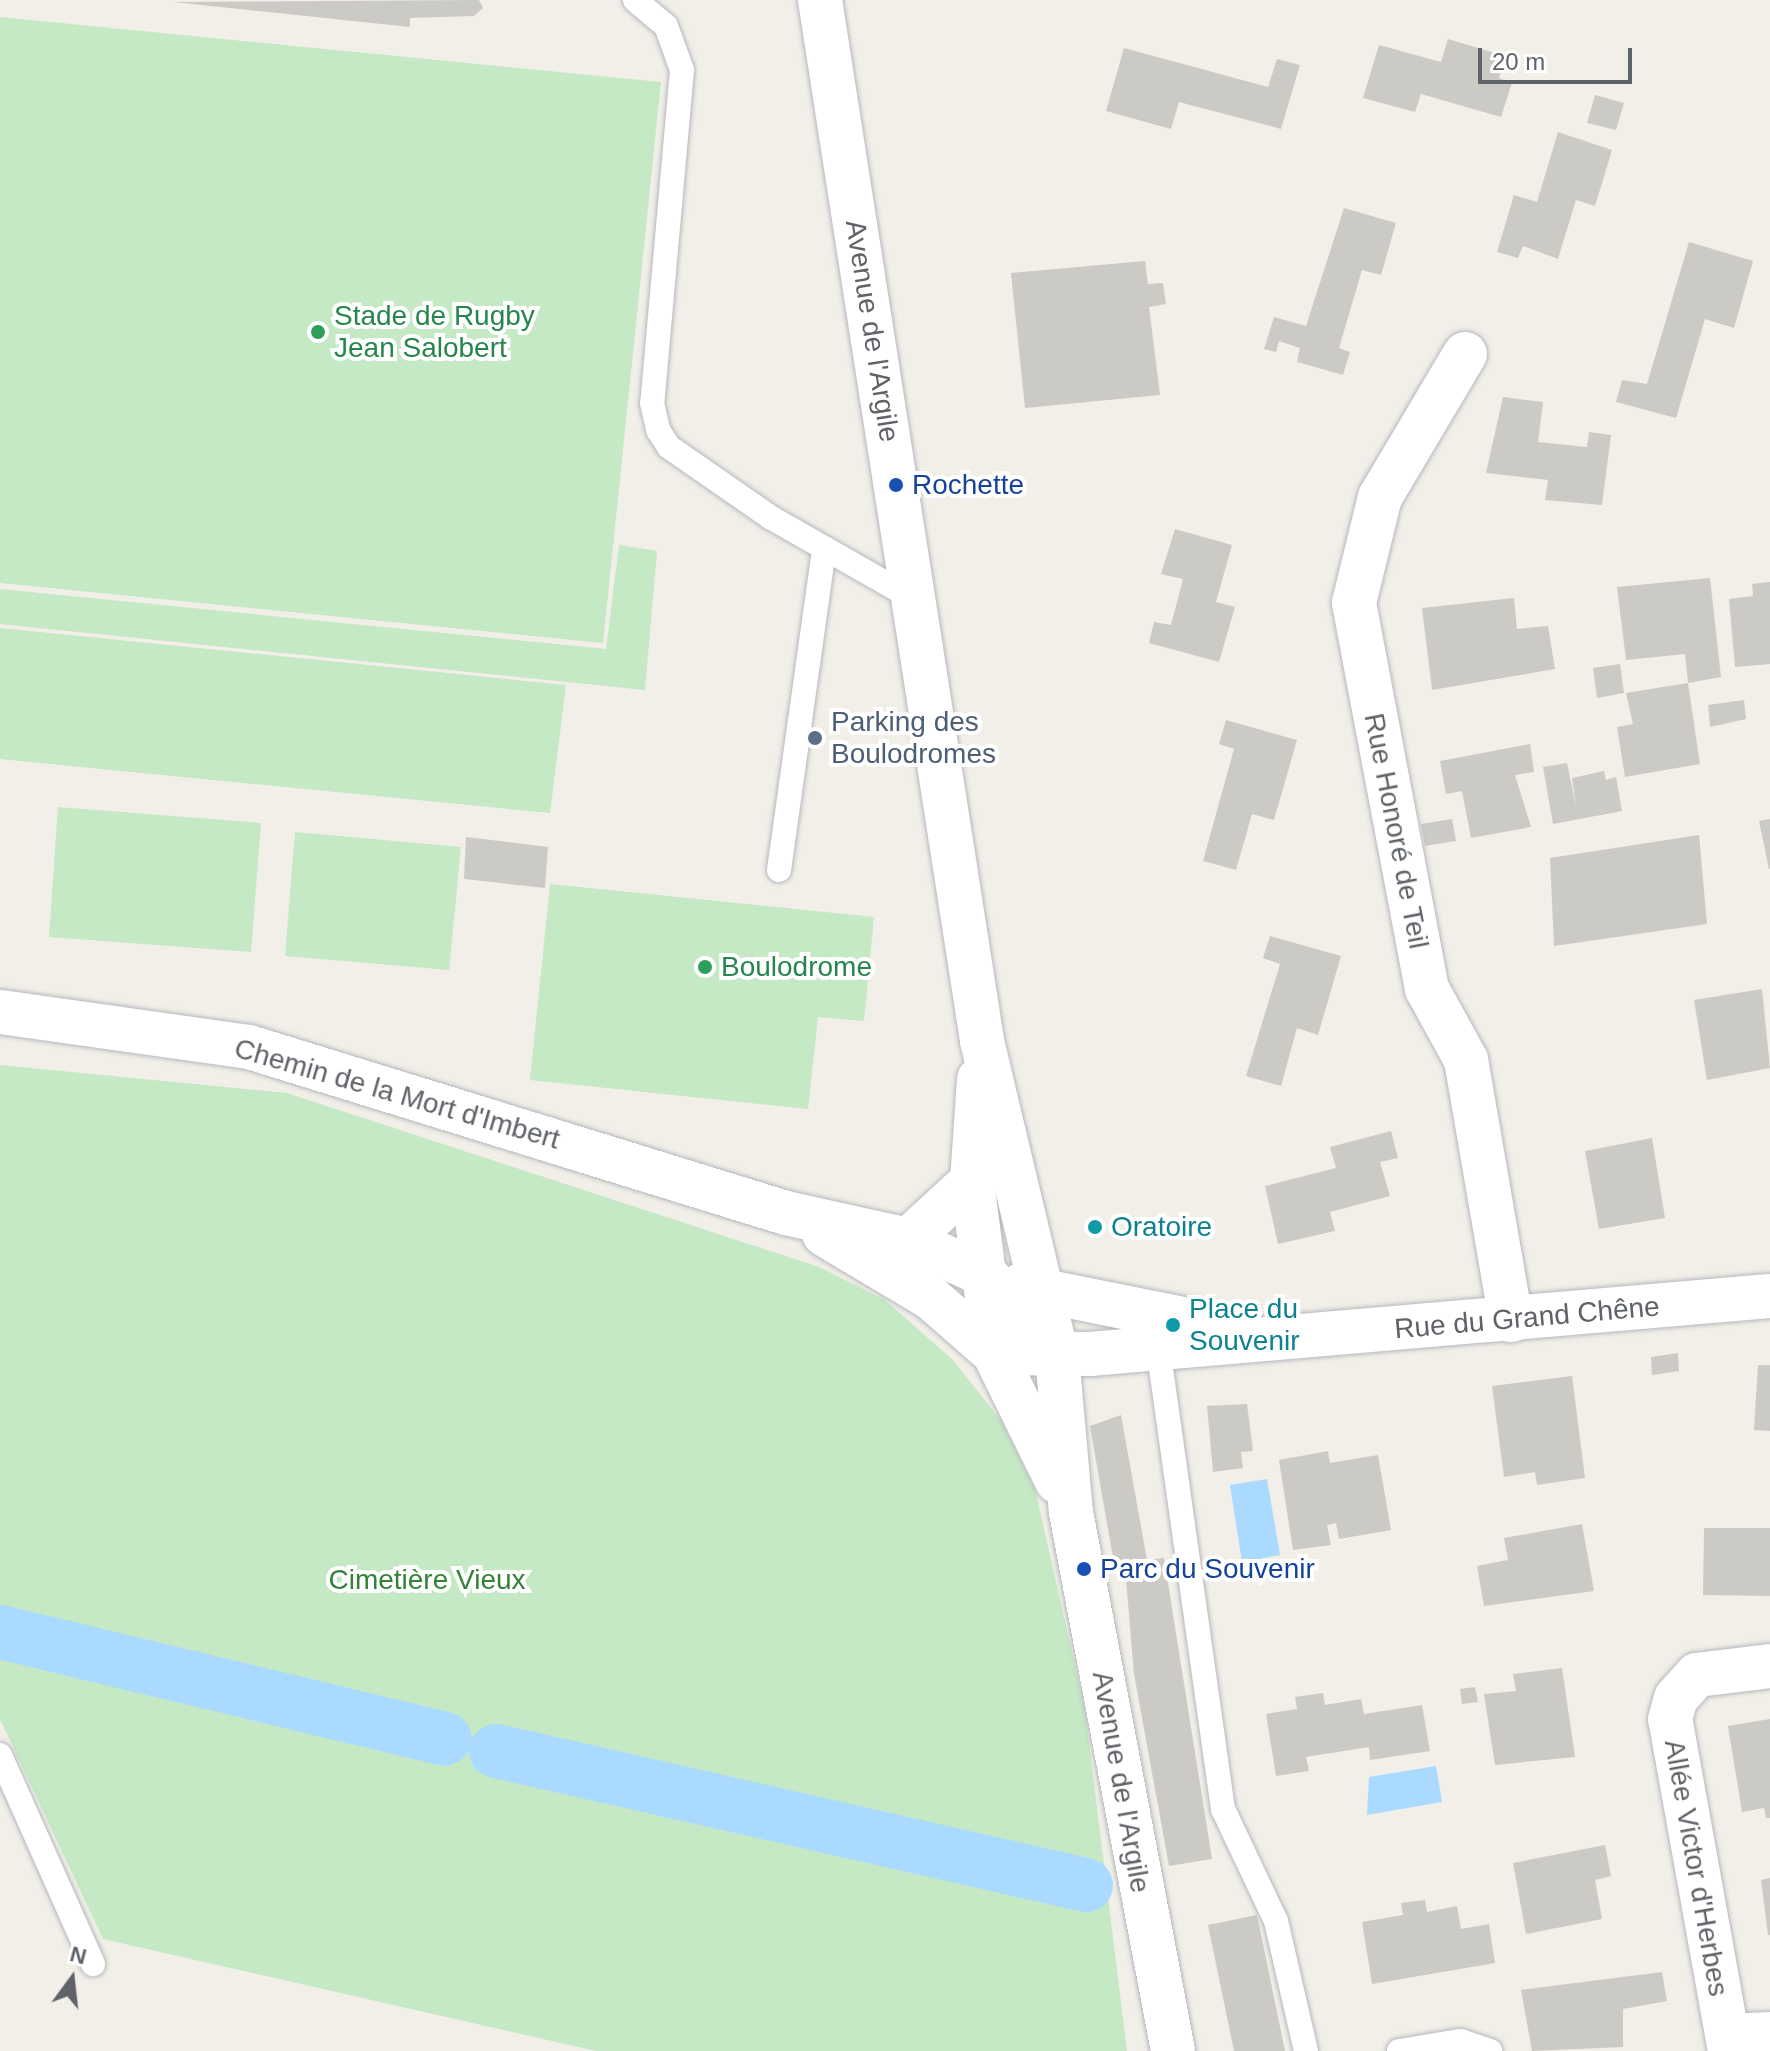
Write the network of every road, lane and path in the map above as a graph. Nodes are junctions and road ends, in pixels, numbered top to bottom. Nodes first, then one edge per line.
1 (635, 0) edge
2 (820, 0) edge
3 (1465, 354) dead end
4 (824, 548) junction
5 (914, 599) junction
6 (779, 870) dead end
7 (0, 1012) edge
8 (982, 1041) junction
9 (972, 1181) junction
10 (786, 1213) junction
11 (908, 1240) junction
12 (987, 1276) junction
13 (1770, 1296) edge
14 (1035, 1307) junction
15 (1511, 1320) junction
16 (1283, 1339) junction
17 (1158, 1347) junction
18 (994, 1353) junction
19 (1057, 1356) junction
20 (1071, 1512) junction
21 (1770, 1666) edge
22 (0, 1755) edge
23 (93, 1964) dead end
24 (1742, 2041) edge
25 (1173, 2051) edge
26 (1306, 2051) edge
27 (1399, 2051) edge
28 (1490, 2051) edge

1 - 4 lane
2 - 5 street, Avenue de l'Argile
3 - 15 street, Rue Honoré de Teil
4 - 5 lane
4 - 6 lane
5 - 8 street, Avenue de l'Argile
7 - 10 street, Chemin de la Mort d'Imbert
8 - 9 street, Avenue de l'Argile
8 - 14 street, Avenue de l'Argile
9 - 11 street
9 - 12 street, Avenue de l'Argile
10 - 11 street, Chemin de la Mort d'Imbert
10 - 18 street, Chemin de la Mort d'Imbert
11 - 12 street, Chemin de la Mort d'Imbert
12 - 14 street, Avenue de l'Argile
12 - 18 street, Avenue de l'Argile
13 - 15 street, Rue du Grand Chêne
14 - 16 street
14 - 18 street
14 - 19 street, Avenue de l'Argile
15 - 16 street, Rue du Grand Chêne
16 - 17 street
17 - 19 street
17 - 26 lane
18 - 19 street
18 - 20 street, Avenue de l'Argile
19 - 20 street, Avenue de l'Argile
20 - 25 street, Avenue de l'Argile
21 - 24 street, Allée Victor d'Herbes
22 - 23 lane
27 - 28 lane

